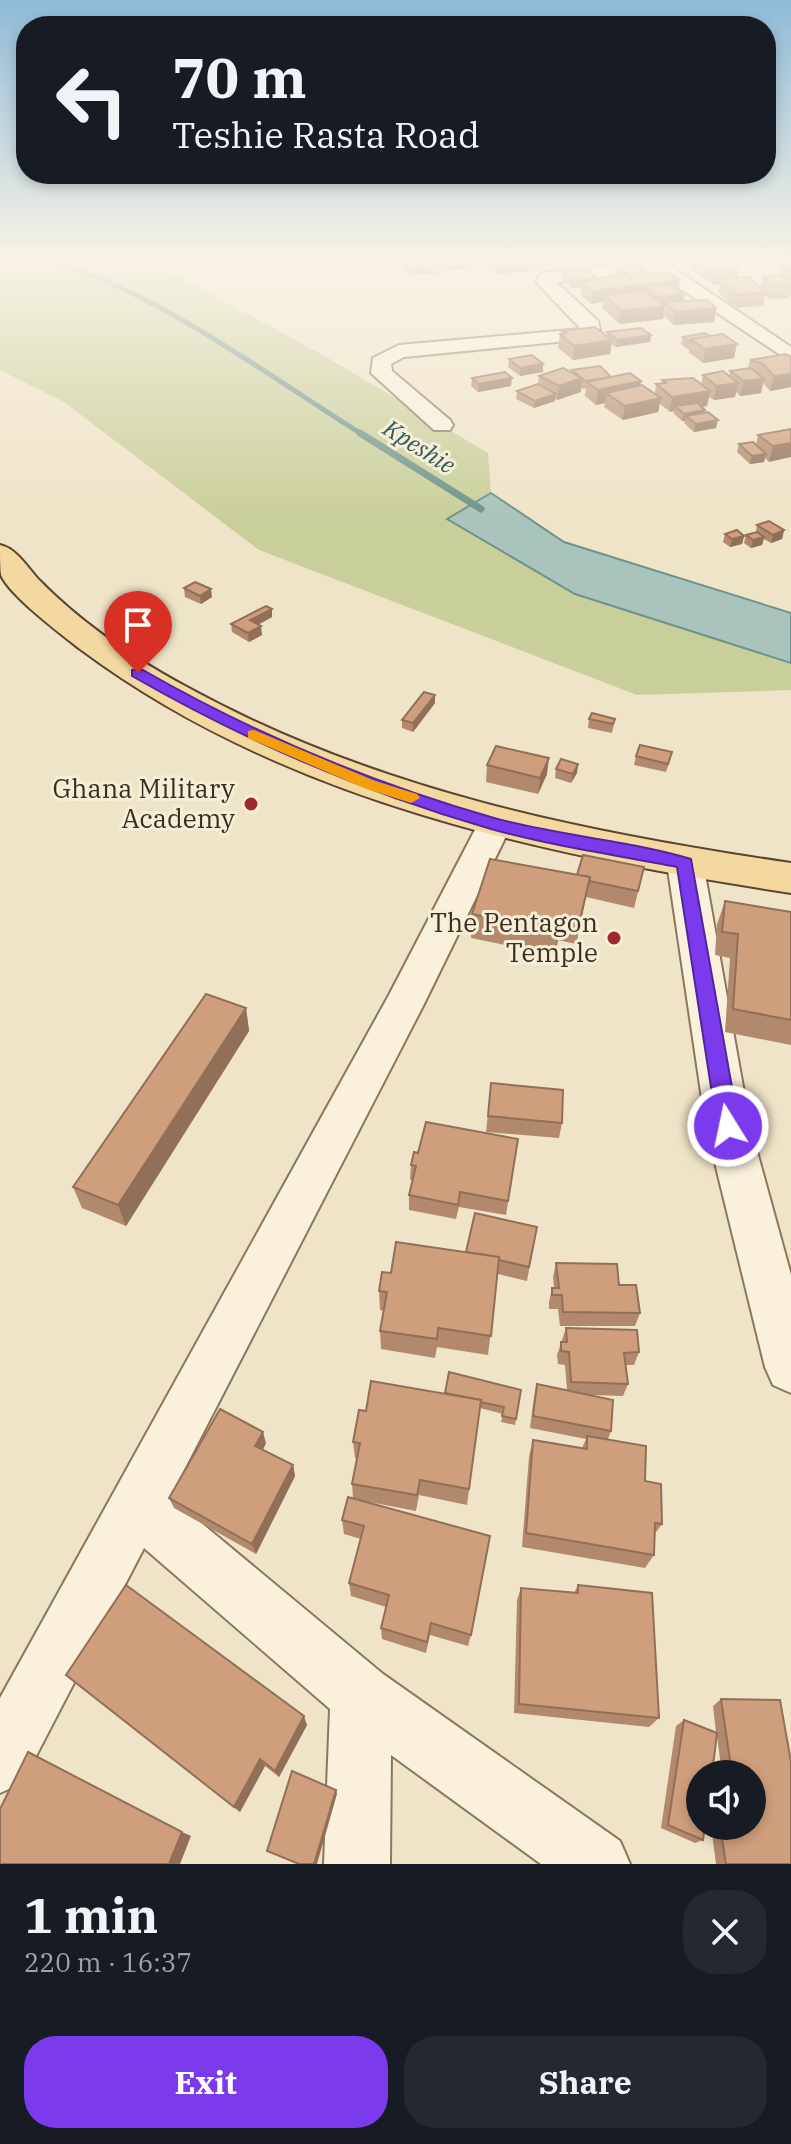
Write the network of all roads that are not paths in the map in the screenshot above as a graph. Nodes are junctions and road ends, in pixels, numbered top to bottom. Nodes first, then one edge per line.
1 (478, 344) edge
2 (773, 344) edge
3 (791, 356) edge
4 (442, 425) dead end
5 (0, 554) edge
6 (495, 824) junction
7 (685, 863) junction
8 (791, 878) edge
9 (791, 1367) edge
10 (136, 1505) junction
11 (361, 1696) junction
12 (0, 1761) edge
13 (357, 1864) edge
14 (597, 1864) edge

1 - 4 street
2 - 3 street
5 - 6 main road
6 - 7 main road
6 - 10 street
7 - 8 main road
7 - 9 street
10 - 11 street
10 - 12 street
11 - 13 street
11 - 14 street

